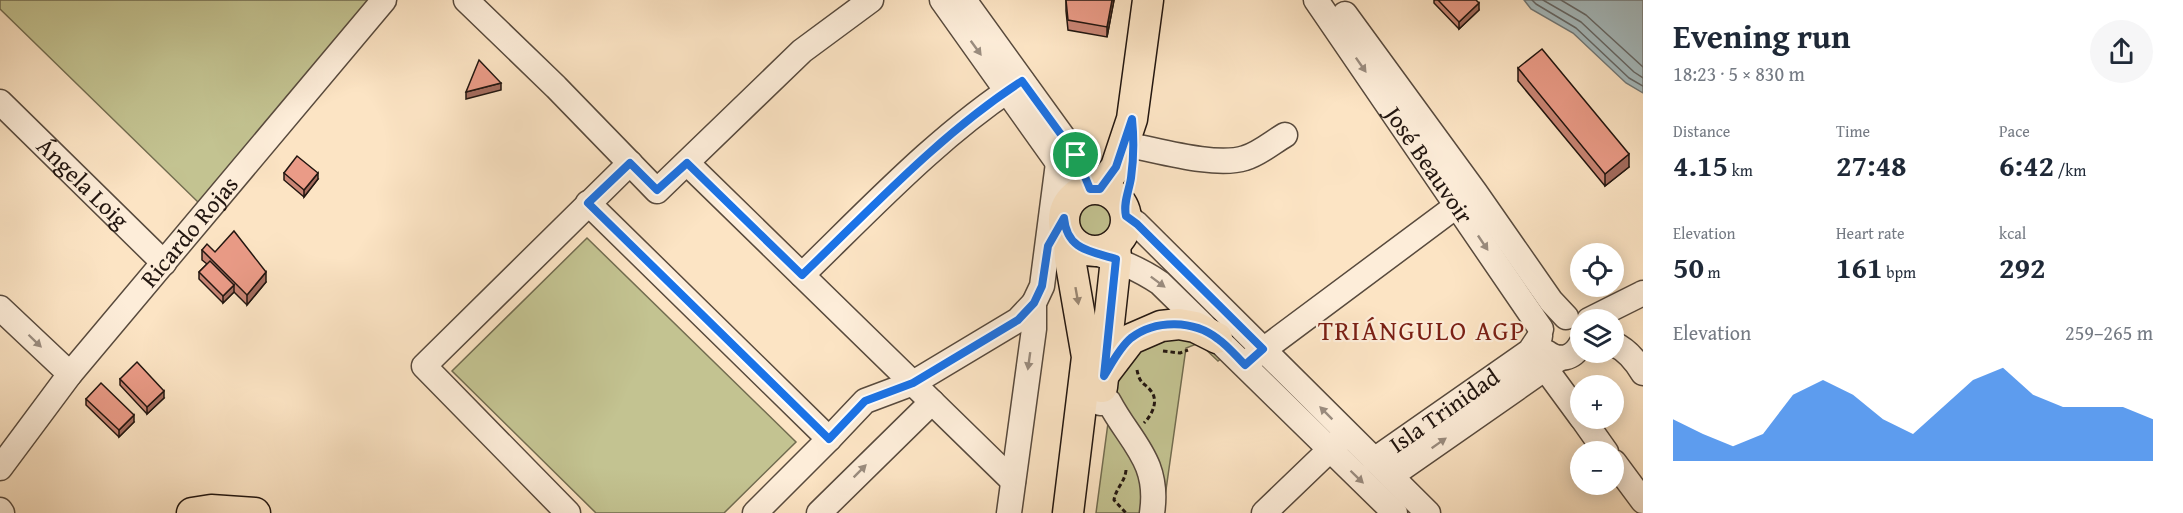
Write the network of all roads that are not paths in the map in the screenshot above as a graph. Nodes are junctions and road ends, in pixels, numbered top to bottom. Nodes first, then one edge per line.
1 (384, 0) edge
2 (466, 0) edge
3 (871, 0) edge
4 (942, 0) edge
5 (964, 0) edge
6 (1148, 0) edge
7 (1316, 0) edge
8 (1335, 0) edge
9 (1015, 86) junction
10 (0, 102) edge
11 (1133, 132) junction
12 (1286, 135) dead end
13 (630, 163) junction
14 (687, 163) junction
15 (1058, 163) junction
16 (1095, 189) junction
17 (1466, 198) junction
18 (588, 203) junction
19 (1125, 212) junction
20 (1067, 232) junction
21 (1116, 252) junction
22 (164, 263) junction
23 (802, 275) junction
24 (1643, 293) edge
25 (1034, 303) junction
26 (0, 308) edge
27 (1612, 309) edge
28 (1570, 318) edge
29 (1570, 323) edge
30 (1540, 333) junction
31 (1217, 338) junction
32 (1263, 349) junction
33 (1624, 350) edge
34 (1570, 356) edge
35 (1552, 363) junction
36 (1245, 365) junction
37 (1643, 373) edge
38 (70, 374) junction
39 (913, 383) junction
40 (1102, 389) junction
41 (1570, 396) edge
42 (932, 402) junction
43 (829, 439) junction
44 (1338, 442) junction
45 (0, 468) edge
46 (1382, 468) junction
47 (1624, 475) edge
48 (1013, 481) junction
49 (1643, 501) edge
50 (192, 513) edge
51 (255, 513) edge
52 (568, 513) edge
53 (754, 513) edge
54 (819, 513) edge
55 (1009, 513) edge
56 (1068, 513) edge
57 (1087, 513) edge
58 (1152, 513) edge
59 (1264, 513) edge
60 (1395, 513) edge
61 (1428, 513) edge

1 - 22 street, Ricardo Rojas
2 - 13 street
3 - 14 street
4 -> 9 street
5 - 9 street
6 - 11 main road
7 -> 17 street, José Beauvoir
8 - 17 street, José Beauvoir
9 - 15 street
9 - 16 street
9 - 23 street
10 - 22 street, Ángela Loig
11 - 12 street
11 - 16 main road
11 - 19 main road
13 - 14 street
13 - 18 street
14 - 23 street
15 - 20 street
15 - 20 street
16 - 19 main road
16 - 20 main road
17 - 28 street, José Beauvoir
17 -> 30 street, José Beauvoir
17 - 32 street
18 - 43 street
18 - 52 street
19 - 21 main road
19 - 32 street
20 - 21 main road
20 - 25 street
20 -> 56 main road
21 -> 31 street
21 - 40 main road
22 - 38 street, Ricardo Rojas
23 - 39 street
24 - 27 street
25 - 39 street
25 -> 48 street
26 -> 38 street
29 - 30 street
30 - 35 street, José Beauvoir
30 - 46 street, Isla Trinidad
31 - 36 street
31 - 40 main road
32 - 36 street
44 -> 32 street
33 - 37 street
34 - 35 street, Isla Trinidad
35 - 41 street, José Beauvoir
46 -> 35 street, Isla Trinidad
36 - 44 street
38 - 45 street, Ricardo Rojas
39 - 42 street
39 - 43 street
40 - 57 main road
40 - 58 street
42 - 48 street
54 -> 42 street
43 - 53 street
44 - 46 street
44 - 59 street
44 -> 60 street
46 - 61 street
47 - 49 street
48 - 55 street
50 - 51 main road

